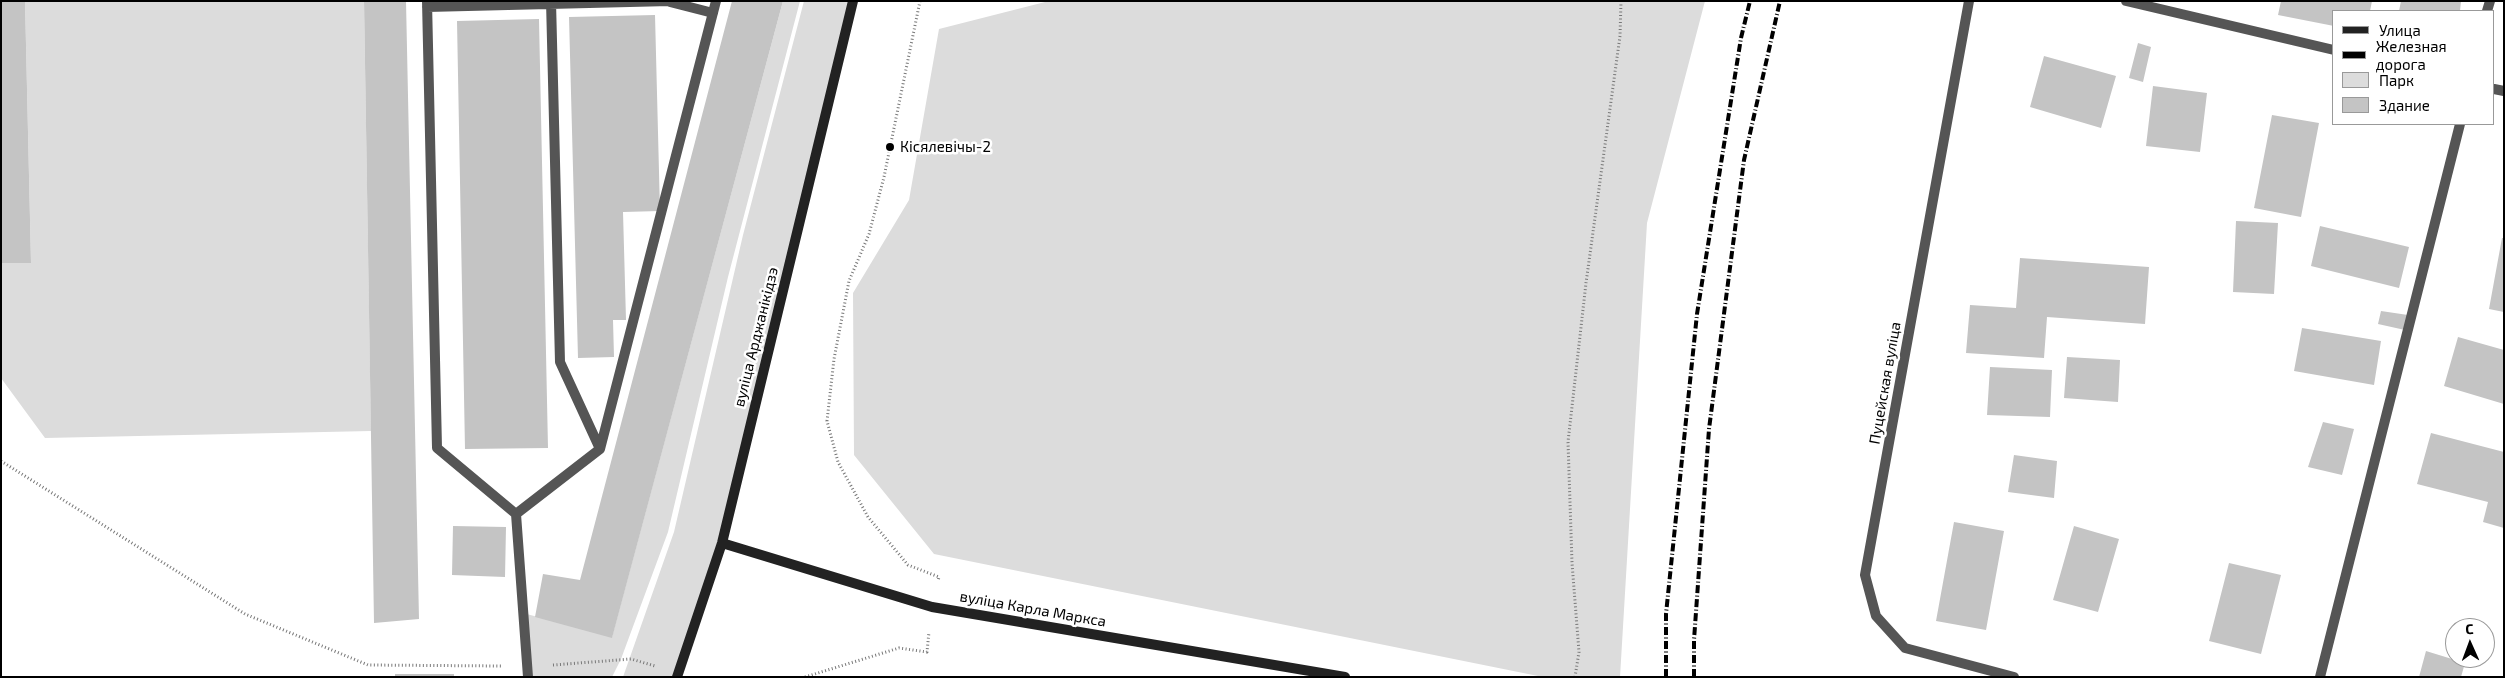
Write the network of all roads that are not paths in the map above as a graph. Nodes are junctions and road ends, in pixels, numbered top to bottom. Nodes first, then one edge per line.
1 (716, 1) edge
2 (853, 1) edge
3 (1969, 1) edge
4 (2126, 1) edge
5 (670, 2) edge
6 (551, 3) edge
7 (427, 4) edge
8 (713, 13) junction
9 (2332, 50) edge
10 (2460, 125) edge
11 (600, 449) junction
12 (516, 514) junction
13 (722, 543) junction
14 (527, 672) edge
15 (677, 677) edge
16 (1345, 677) edge
17 (2014, 677) edge
18 (2320, 677) edge

1 - 8 street
2 - 13 main road, вуліца Арджанікідзэ
3 - 17 street, Пуцейская вуліца
4 - 9 street
5 - 6 street
5 - 8 street
6 - 7 street
6 - 11 street
7 - 12 street
8 - 11 street
10 - 18 street
11 - 12 street
12 - 14 street
13 - 15 main road, вуліца Арджанікідзэ
13 - 16 main road, вуліца Карла Маркса

